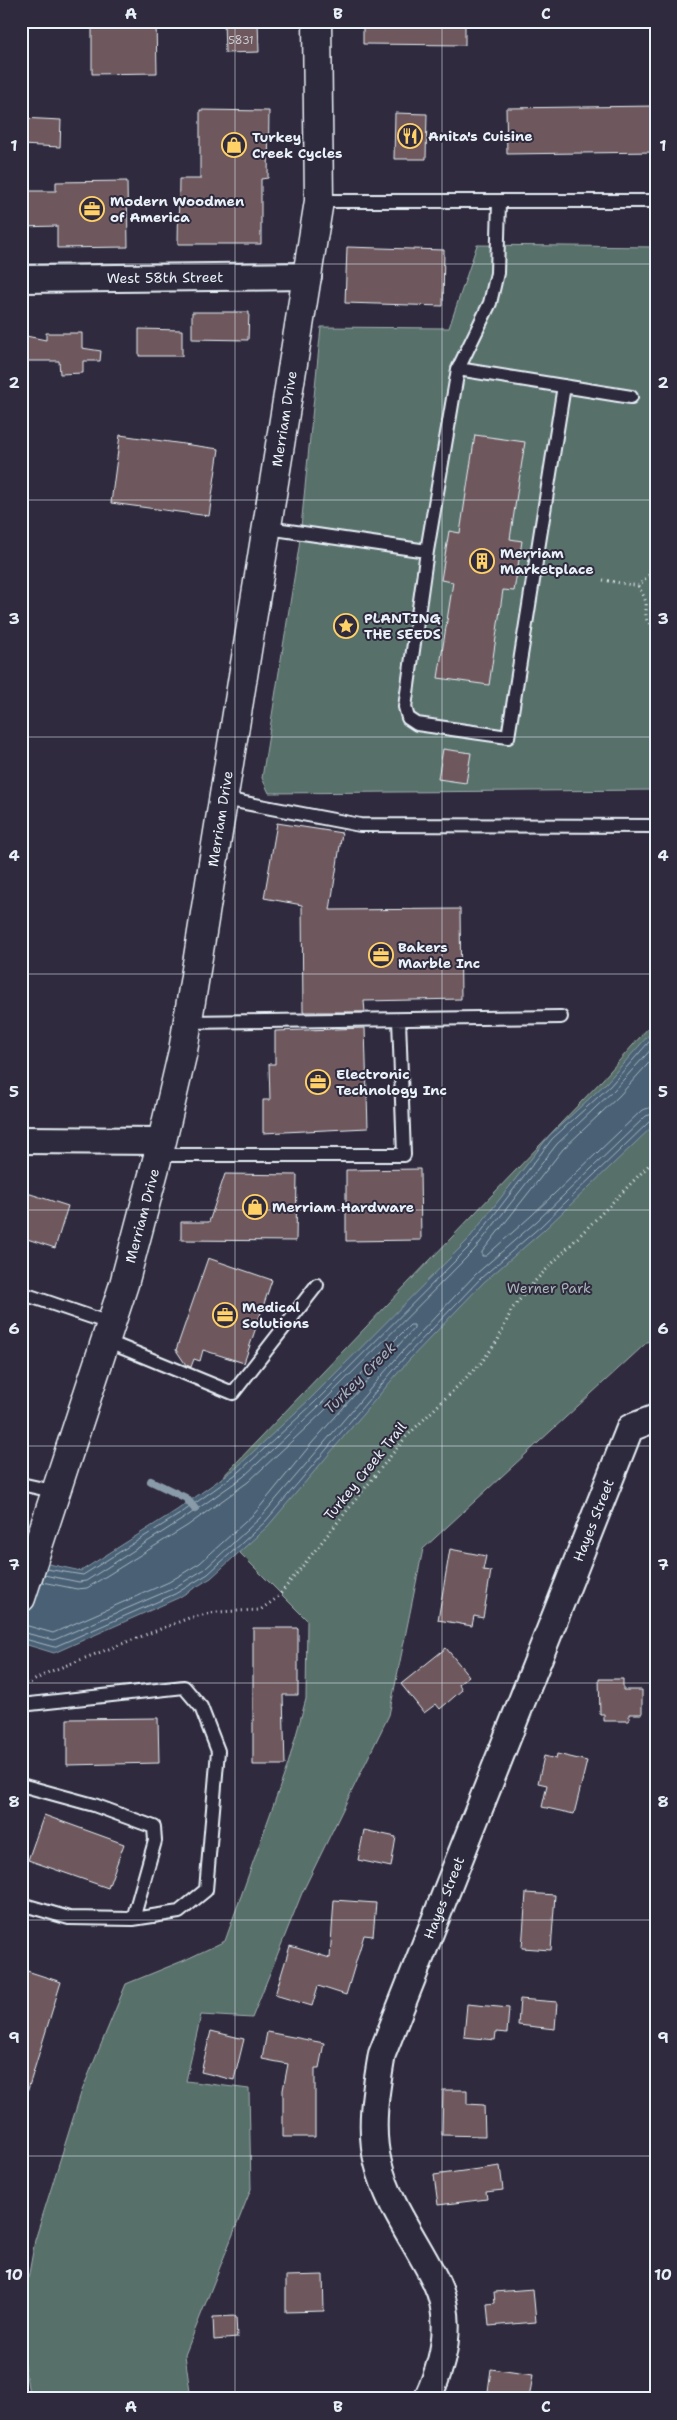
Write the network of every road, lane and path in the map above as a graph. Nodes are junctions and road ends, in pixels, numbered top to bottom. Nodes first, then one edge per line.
1 (316, 21) edge
2 (319, 201) junction
3 (656, 201) edge
4 (499, 202) junction
5 (308, 276) junction
6 (21, 279) edge
7 (458, 369) junction
8 (564, 386) junction
9 (631, 397) dead end
10 (268, 528) junction
11 (427, 551) junction
12 (656, 554) edge
13 (604, 580) dead end
14 (638, 586) junction
15 (656, 627) edge
16 (224, 799) junction
17 (656, 826) edge
18 (561, 1017) dead end
19 (399, 1020) junction
20 (187, 1022) junction
21 (21, 1140) edge
22 (160, 1148) junction
23 (656, 1158) edge
24 (317, 1285) dead end
25 (21, 1293) edge
26 (109, 1333) junction
27 (656, 1418) edge
28 (21, 1484) edge
29 (57, 1492) junction
30 (21, 1598) edge
31 (21, 1682) edge
32 (21, 1705) edge
33 (21, 1785) edge
34 (21, 1904) edge
35 (133, 1919) junction
36 (427, 2399) edge

1 - 2 main road, Merriam Drive
2 - 4 lane
2 - 5 main road, Merriam Drive
3 - 4 lane
4 - 7 lane
5 - 6 street, West 58th Street
5 - 10 main road, Merriam Drive
7 - 8 lane
7 - 11 lane
8 - 9 lane
8 - 11 lane
10 - 11 lane
10 - 16 main road, Merriam Drive
12 - 14 path
13 - 14 path
14 - 15 path
16 - 17 lane
16 - 20 main road, Merriam Drive
18 - 19 lane
19 - 20 lane
19 - 22 lane
20 - 22 main road, Merriam Drive
21 - 22 street
22 - 26 main road, Merriam Drive
23 - 31 path, Turkey Creek Trail
24 - 26 lane
25 - 26 lane
26 - 29 main road, Merriam Drive
27 - 36 street, Hayes Street
28 - 29 lane
29 - 30 main road, Merriam Drive
32 - 35 lane
33 - 35 lane
34 - 35 lane

